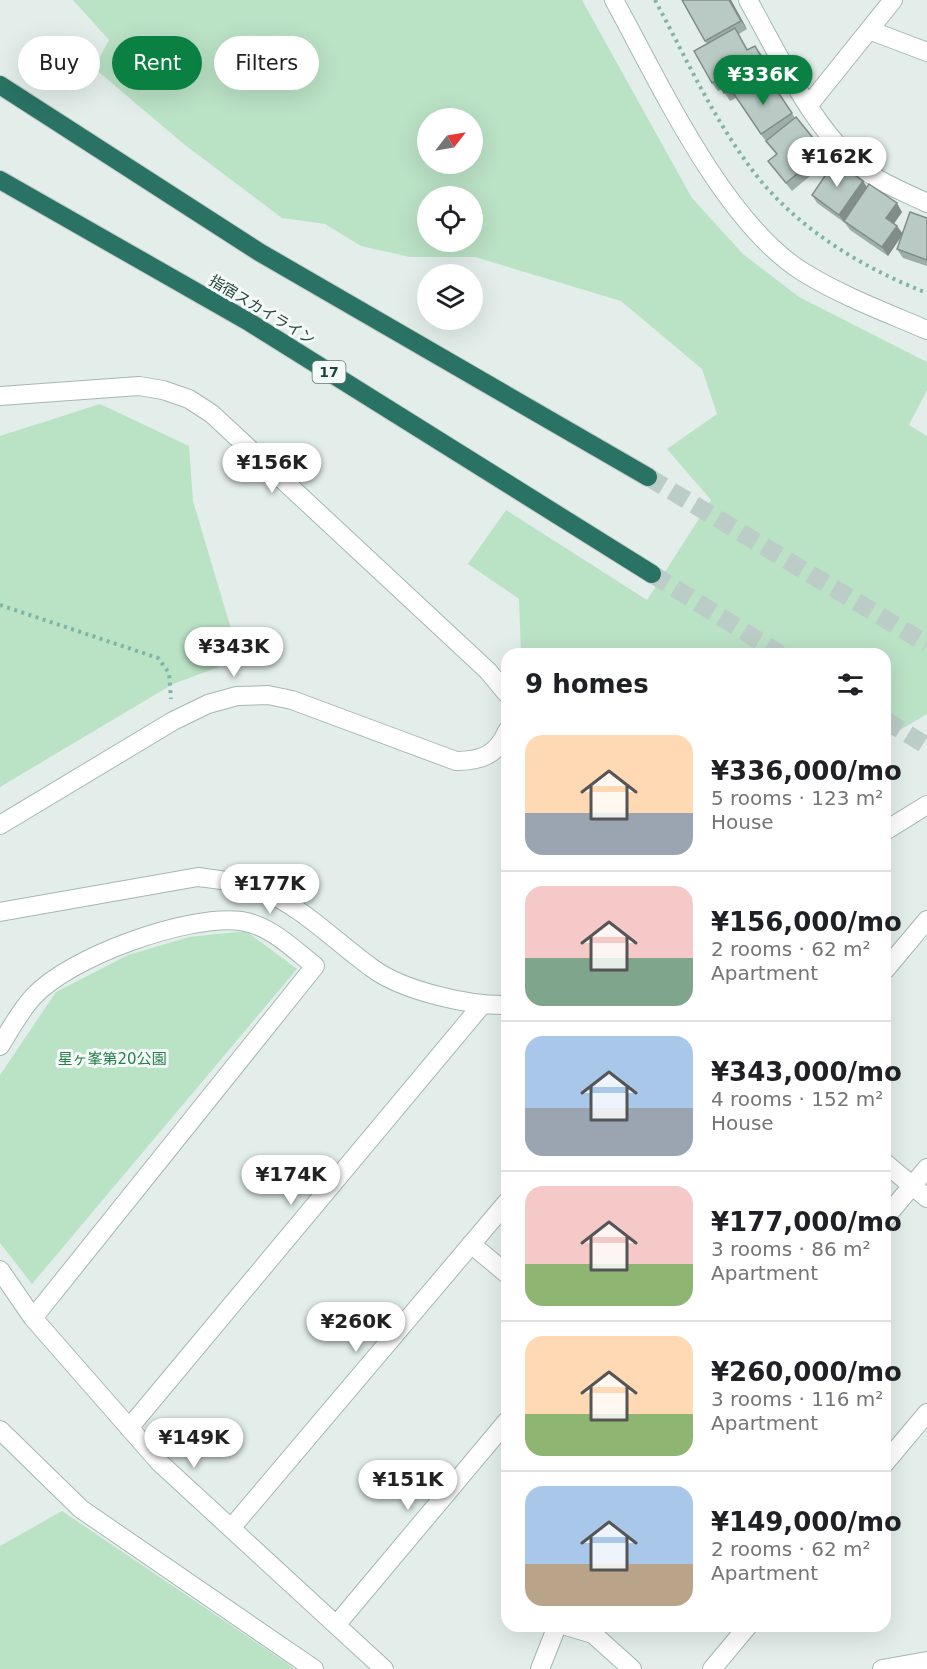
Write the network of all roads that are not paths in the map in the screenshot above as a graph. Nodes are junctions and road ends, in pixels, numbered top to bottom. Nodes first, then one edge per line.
1 (614, 0) edge
2 (748, 0) edge
3 (893, 0) edge
4 (869, 30) junction
5 (927, 52) edge
6 (0, 85) edge
7 (808, 106) junction
8 (0, 180) edge
9 (927, 203) edge
10 (927, 330) edge
11 (0, 396) edge
12 (648, 477) tunnel mouth
13 (652, 574) tunnel mouth
14 (501, 687) edge
15 (501, 743) edge
16 (927, 805) edge
17 (0, 825) edge
18 (891, 827) edge
19 (0, 912) edge
20 (927, 920) edge
21 (891, 963) edge
22 (501, 1005) edge
23 (481, 1006) junction
24 (0, 1046) edge
25 (891, 1168) edge
26 (927, 1168) edge
27 (913, 1186) junction
28 (927, 1198) edge
29 (501, 1209) edge
30 (891, 1211) edge
31 (471, 1244) junction
32 (0, 1270) edge
33 (501, 1270) edge
34 (33, 1318) junction
35 (924, 1424) edge
36 (129, 1428) junction
37 (501, 1428) edge
38 (0, 1430) edge
39 (891, 1457) edge
40 (232, 1527) junction
41 (337, 1624) junction
42 (555, 1632) edge
43 (586, 1632) edge
44 (743, 1632) edge
45 (927, 1661) edge
46 (314, 1669) edge
47 (384, 1669) edge
48 (540, 1669) edge
49 (633, 1669) edge
50 (712, 1669) edge
51 (882, 1669) edge

1 - 10 street
2 - 7 street
3 - 4 street
4 - 5 street
4 - 7 street
6 - 12 highway
7 - 9 street
8 - 13 highway, 指宿スカイライン / 17
11 - 14 street
15 - 17 street
16 - 18 street
19 - 23 street
20 - 21 street
22 - 23 street
23 - 36 street
24 - 34 street
25 - 27 street
26 - 27 street
27 - 28 street
27 - 30 street
29 - 31 street
31 - 33 street
31 - 40 street
32 - 34 street
34 - 36 street
35 - 39 street
36 - 40 street
37 - 41 street
38 - 46 street
40 - 41 street
41 - 47 street
42 - 48 street
43 - 49 street
44 - 50 street
45 - 51 street

